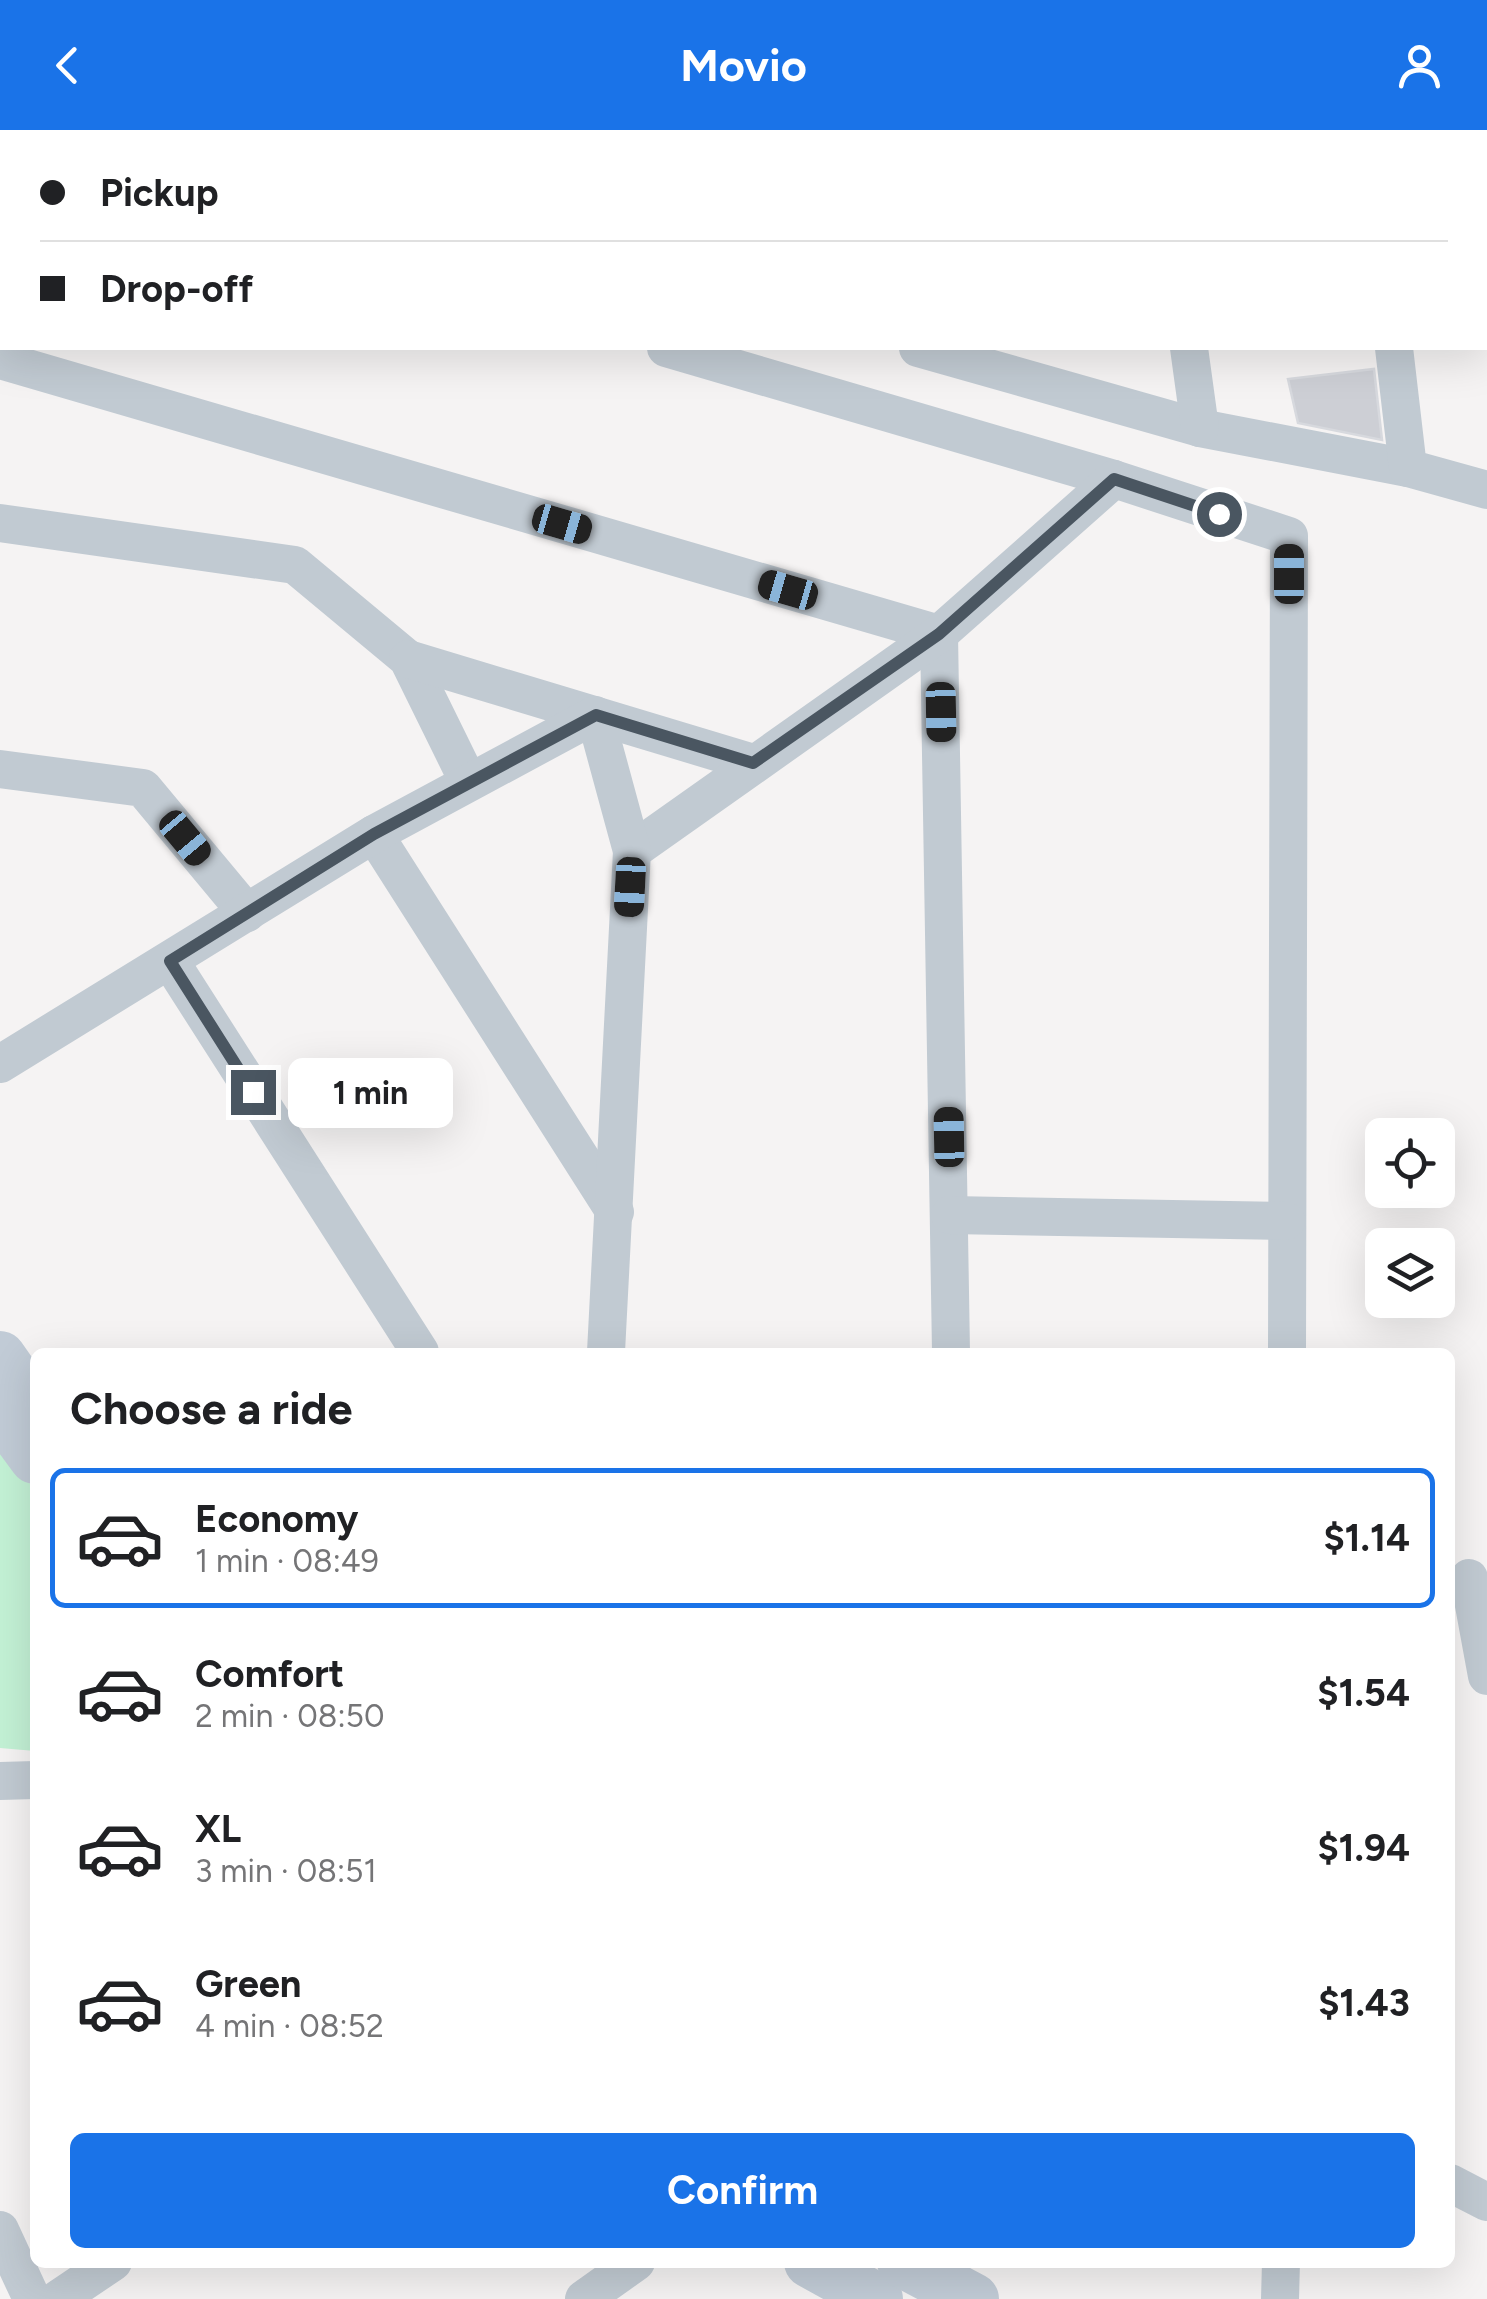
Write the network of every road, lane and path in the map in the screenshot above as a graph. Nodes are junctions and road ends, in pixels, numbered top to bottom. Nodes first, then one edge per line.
1 (673, 350) edge
2 (929, 350) edge
3 (1190, 350) edge
4 (1394, 350) edge
5 (0, 360) edge
6 (1200, 428) junction
7 (1408, 468) junction
8 (1114, 479) junction
9 (1487, 490) edge
10 (0, 523) edge
11 (939, 634) junction
12 (408, 659) junction
13 (596, 715) junction
14 (753, 763) junction
15 (0, 769) edge
16 (468, 781) junction
17 (374, 834) junction
18 (632, 851) junction
19 (247, 913) junction
20 (170, 961) junction
21 (0, 1064) edge
22 (614, 1212) junction
23 (950, 1214) junction
24 (1286, 1222) junction
25 (417, 1348) edge
26 (606, 1348) edge
27 (952, 1348) edge
28 (1286, 1348) edge
29 (0, 1357) edge
30 (30, 1399) edge
31 (0, 1410) edge
32 (30, 1451) edge
33 (1469, 1578) dead end
34 (1487, 1676) edge
35 (30, 1780) edge
36 (0, 1781) edge
37 (1455, 2186) edge
38 (1487, 2202) edge
39 (0, 2230) edge
40 (104, 2268) edge
41 (628, 2268) edge
42 (821, 2268) edge
43 (919, 2268) edge
44 (1282, 2268) edge
45 (963, 2284) edge
46 (32, 2299) edge
47 (58, 2299) edge
48 (584, 2299) edge
49 (877, 2299) edge
50 (1280, 2299) edge

1 - 8 street
2 - 6 street
3 - 6 street
4 - 7 street
5 - 11 street
6 - 7 street
7 - 9 street
8 - 11 street
8 - 24 street
10 - 12 street
11 - 14 street
11 - 23 street
12 - 13 street
12 - 16 street
13 - 14 street
13 - 16 street
13 - 18 street
14 - 18 street
15 - 19 street
16 - 17 street
17 - 19 street
17 - 22 street
18 - 22 street
19 - 20 street
20 - 21 street
20 - 25 street
22 - 26 street
23 - 24 street
23 - 27 street
24 - 28 street
29 - 30 street
31 - 32 street
33 - 34 street
35 - 36 street
37 - 38 street
39 - 46 street
40 - 47 street
41 - 48 street
42 - 49 street
43 - 45 street
44 - 50 street

